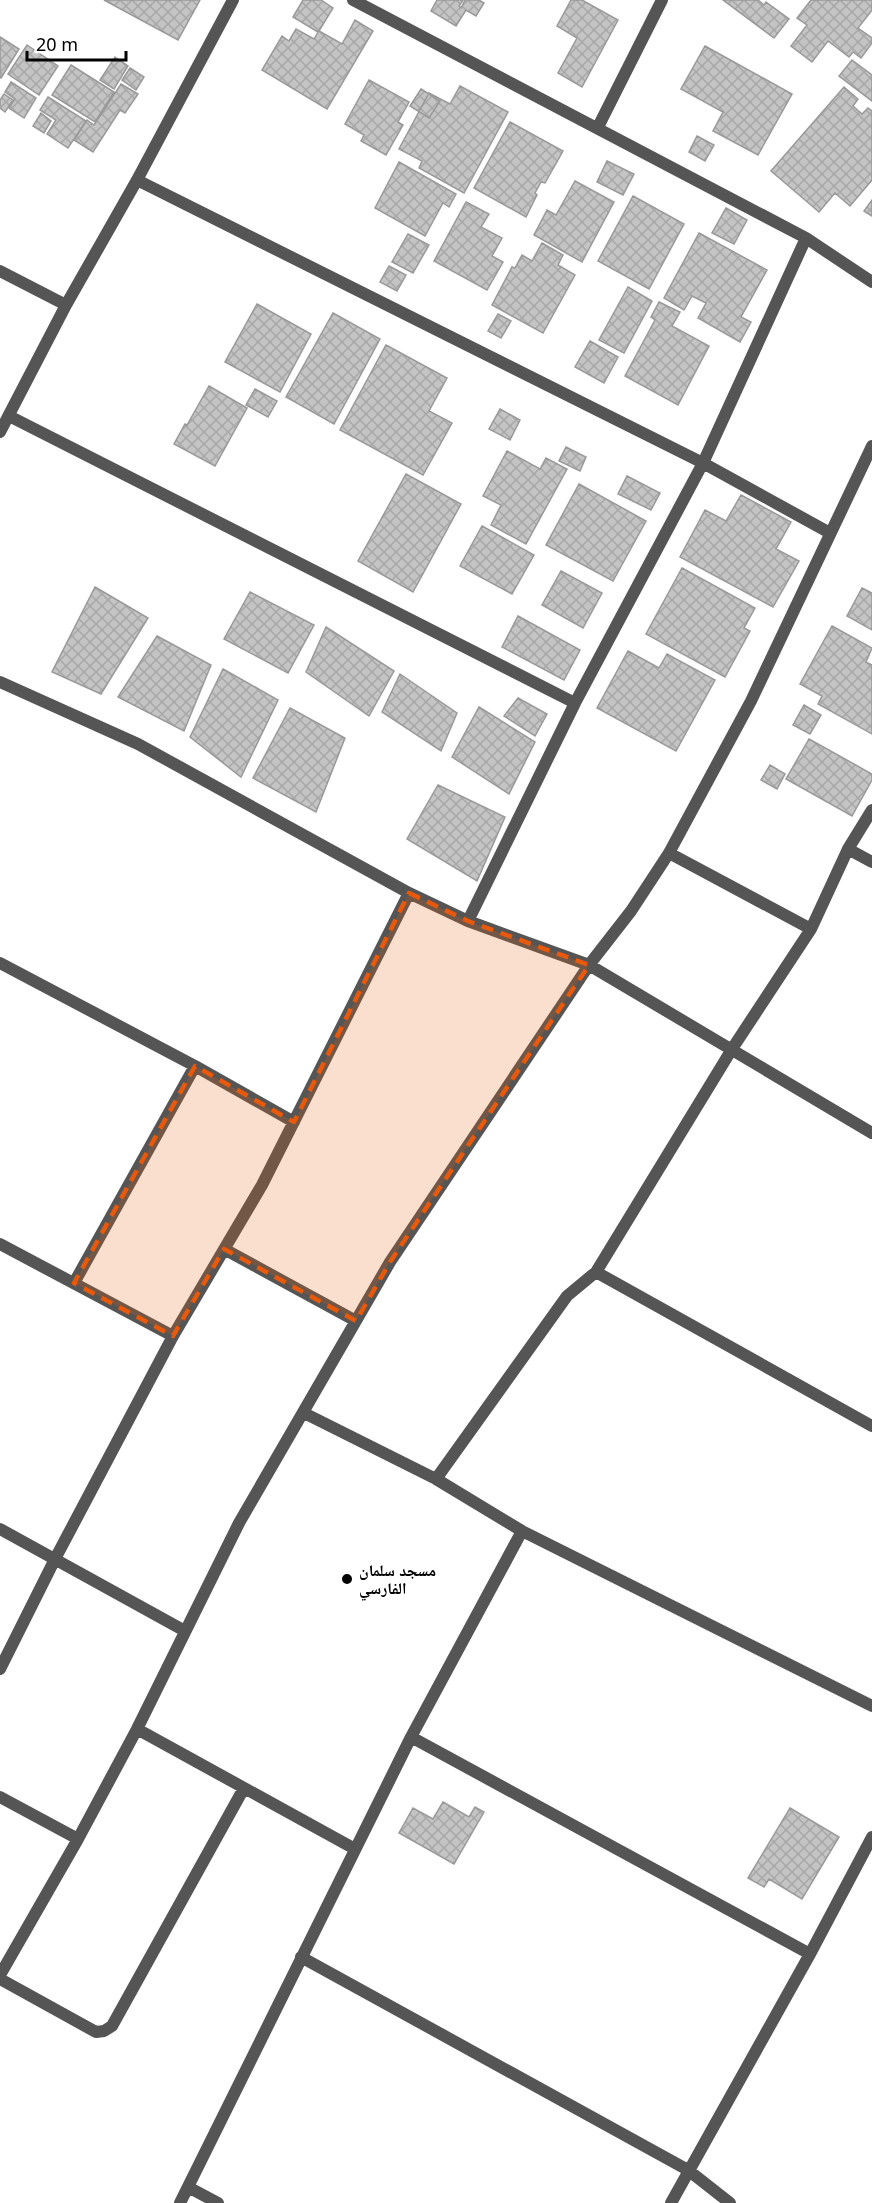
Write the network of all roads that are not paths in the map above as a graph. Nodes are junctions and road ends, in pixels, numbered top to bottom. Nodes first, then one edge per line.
1 (233, 0) edge
2 (353, 0) edge
3 (663, 0) edge
4 (598, 127) junction
5 (137, 180) junction
6 (806, 238) junction
7 (0, 271) edge
8 (872, 282) edge
9 (66, 304) junction
10 (9, 416) junction
11 (0, 432) edge
12 (872, 446) edge
13 (703, 464) junction
14 (830, 533) junction
15 (0, 682) edge
16 (575, 703) junction
17 (872, 810) edge
18 (848, 849) junction
19 (669, 853) junction
20 (872, 862) edge
21 (409, 893) junction
22 (468, 921) junction
23 (811, 929) junction
24 (0, 963) edge
25 (589, 965) junction
26 (732, 1049) junction
27 (195, 1066) junction
28 (294, 1122) junction
29 (872, 1133) edge
30 (0, 1244) edge
31 (224, 1249) junction
32 (596, 1272) junction
33 (74, 1283) junction
34 (356, 1321) junction
35 (173, 1336) junction
36 (304, 1413) junction
37 (872, 1426) edge
38 (436, 1479) junction
39 (0, 1529) edge
40 (522, 1531) junction
41 (55, 1559) junction
42 (185, 1631) junction
43 (0, 1669) edge
44 (872, 1706) edge
45 (136, 1729) junction
46 (411, 1737) junction
47 (244, 1788) junction
48 (0, 1797) edge
49 (872, 1837) edge
50 (78, 1839) junction
51 (355, 1849) junction
52 (810, 1954) junction
53 (301, 1958) junction
54 (0, 1975) edge
55 (0, 1979) edge
56 (688, 2170) junction
57 (188, 2187) junction
58 (180, 2203) edge
59 (218, 2203) edge
60 (671, 2203) edge
61 (730, 2203) edge

1 - 5 street
2 - 4 street
3 - 4 street
4 - 6 street
5 - 9 street
5 - 13 street
6 - 8 street
6 - 13 street
7 - 9 street
9 - 10 street
10 - 11 street
10 - 16 street
12 - 14 street
13 - 14 street
13 - 16 street
14 - 19 street
15 - 21 street
16 - 22 street
17 - 18 street
18 - 20 street
18 - 23 street
19 - 23 street
19 - 25 street
21 - 22 street
21 - 28 street
22 - 25 street
23 - 26 street
24 - 27 street
25 - 26 street
25 - 34 street
26 - 29 street
26 - 32 street
27 - 28 street
27 - 33 street
28 - 31 street
30 - 33 street
31 - 34 street
31 - 35 street
32 - 37 street
32 - 38 street
33 - 35 street
34 - 36 street
35 - 41 street
36 - 38 street
36 - 42 street
38 - 40 street
39 - 41 street
40 - 44 street
40 - 46 street
41 - 42 street
41 - 43 street
42 - 45 street
45 - 47 street
45 - 50 street
46 - 51 street
46 - 52 street
47 - 51 street
47 - 55 street
48 - 50 street
49 - 52 street
50 - 54 street
51 - 53 street
52 - 56 street
53 - 56 street
53 - 57 street
56 - 60 street
56 - 61 street
57 - 58 street
57 - 59 street

